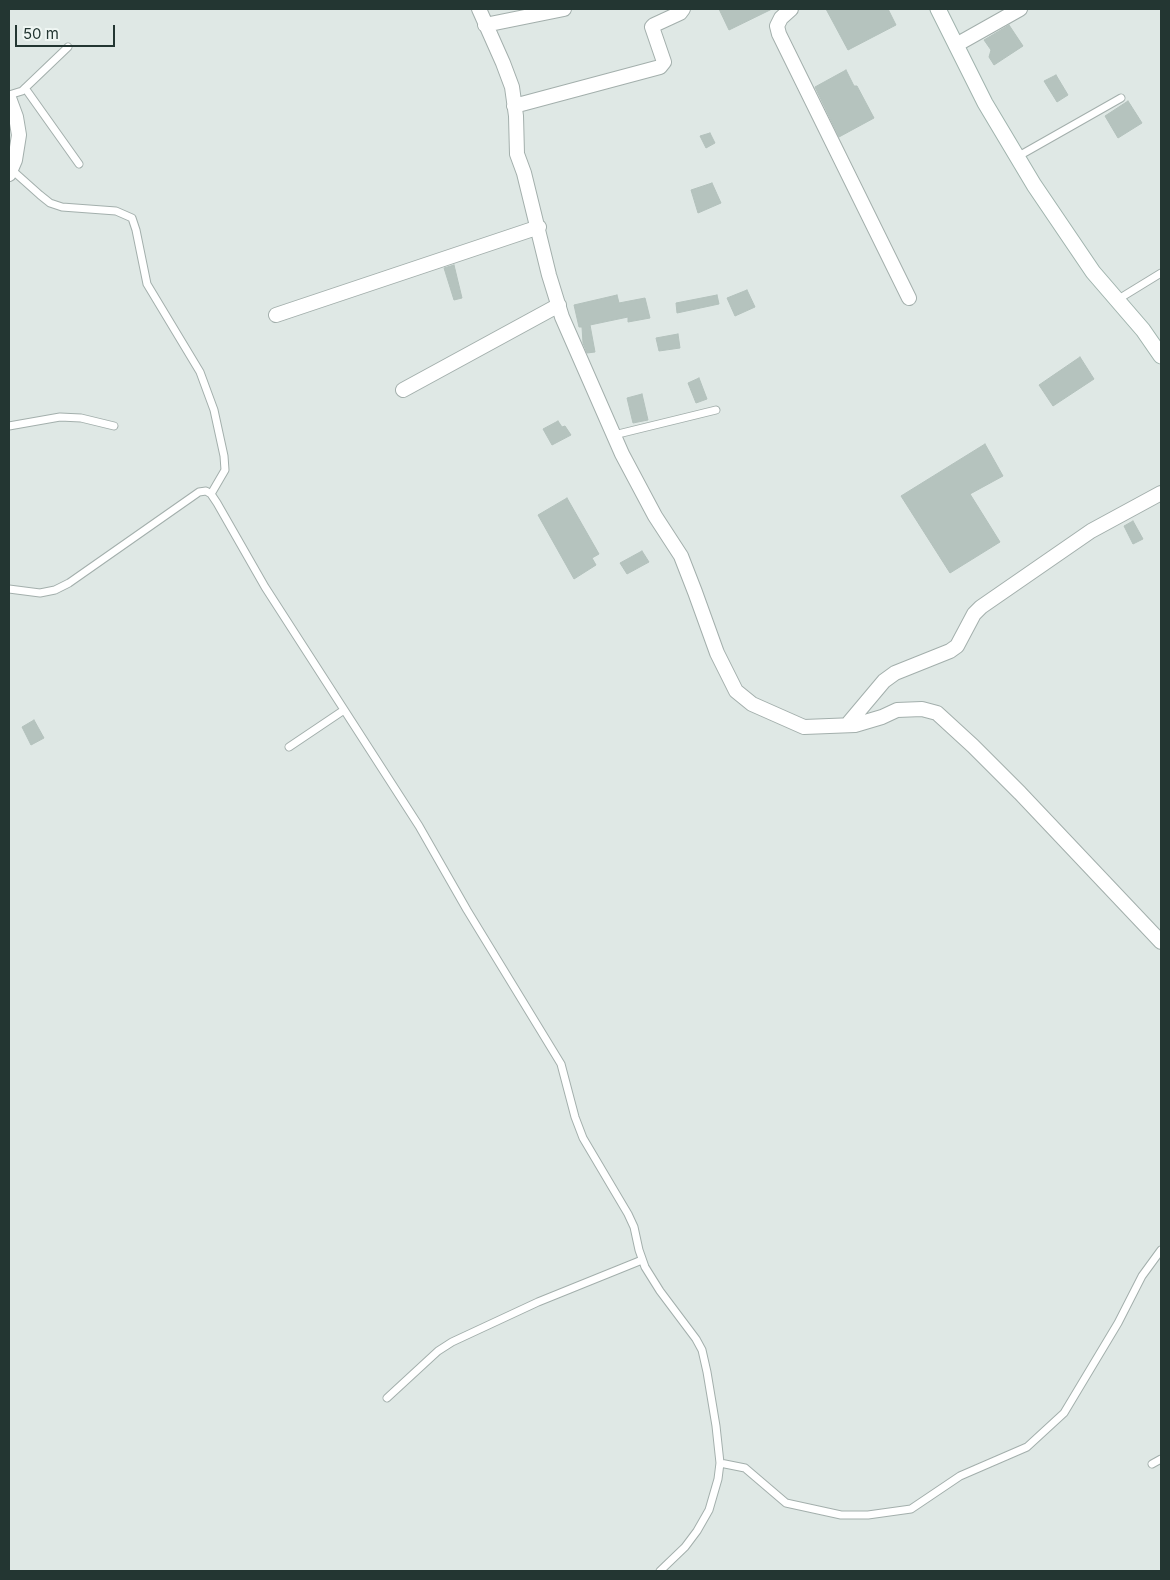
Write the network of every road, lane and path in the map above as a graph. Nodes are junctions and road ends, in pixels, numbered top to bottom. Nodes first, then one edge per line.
1 (479, 9) edge
2 (564, 9) edge
3 (684, 9) edge
4 (791, 9) edge
5 (938, 9) edge
6 (1020, 9) edge
7 (486, 25) junction
8 (956, 45) junction
9 (68, 47) dead end
10 (25, 88) junction
11 (9, 97) edge
12 (1120, 98) dead end
13 (514, 106) junction
14 (1017, 157) junction
15 (79, 164) dead end
16 (10, 172) edge
17 (539, 227) junction
18 (1161, 273) edge
19 (909, 298) dead end
20 (1117, 300) junction
21 (559, 305) junction
22 (276, 315) dead end
23 (1161, 356) edge
24 (403, 390) dead end
25 (716, 410) dead end
26 (9, 426) edge
27 (114, 426) dead end
28 (614, 435) junction
29 (1161, 493) edge
30 (212, 494) junction
31 (9, 589) edge
32 (344, 710) junction
33 (847, 725) junction
34 (289, 747) dead end
35 (1161, 942) edge
36 (1161, 1250) edge
37 (642, 1260) junction
38 (387, 1398) dead end
39 (1161, 1459) edge
40 (720, 1463) junction
41 (1152, 1464) dead end
42 (660, 1571) edge

1 - 7 street
2 - 7 street
3 - 13 street
4 - 19 street
5 - 8 street
6 - 8 street
7 - 13 street
8 - 14 street
9 - 10 lane
10 - 11 lane
10 - 15 lane
11 - 16 street
12 - 14 lane
13 - 17 street
14 - 20 street
16 - 30 lane
17 - 21 street
17 - 22 street
18 - 20 lane
20 - 23 street
21 - 24 street
21 - 28 street
25 - 28 lane
26 - 27 lane
28 - 33 street
29 - 33 street
30 - 31 lane
30 - 32 lane
32 - 34 lane
32 - 37 lane
33 - 35 street
36 - 40 lane
37 - 38 lane
37 - 40 lane
39 - 41 lane
40 - 42 lane

